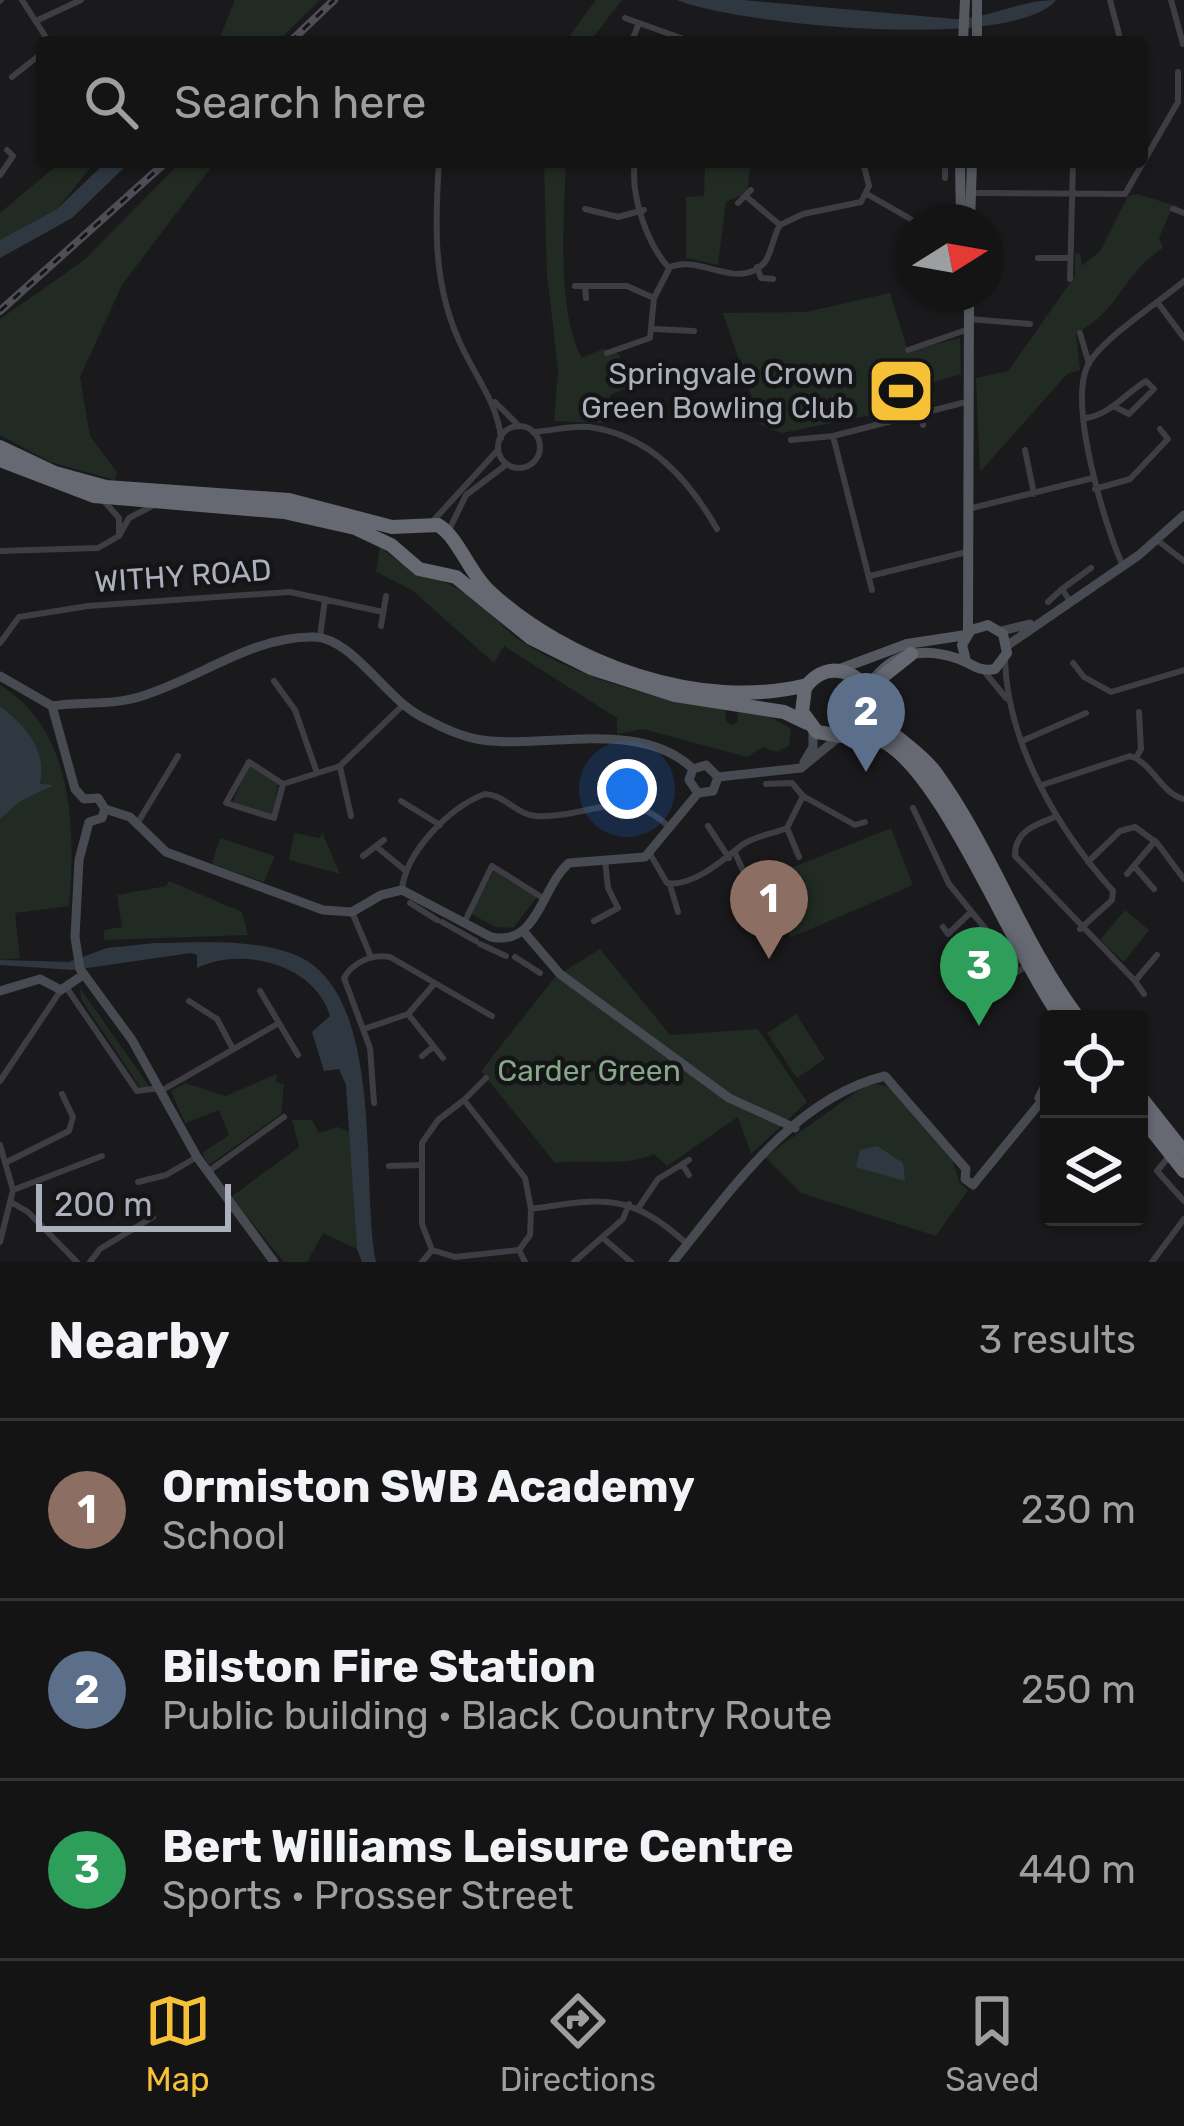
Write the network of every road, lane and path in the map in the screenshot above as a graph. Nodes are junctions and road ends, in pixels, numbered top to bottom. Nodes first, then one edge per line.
1 (22, 0) edge
2 (1110, 0) edge
3 (1172, 0) edge
4 (81, 2) edge
5 (87, 11) dead end
6 (625, 18) dead end
7 (38, 20) junction
8 (1180, 21) edge
9 (639, 23) junction
10 (46, 36) edge
11 (634, 36) edge
12 (675, 36) edge
13 (1119, 36) edge
14 (1183, 44) edge
15 (36, 57) edge
16 (21, 71) junction
17 (1178, 71) dead end
18 (12, 77) dead end
19 (28, 80) dead end
20 (14, 154) dead end
21 (1148, 157) edge
22 (439, 168) edge
23 (635, 168) edge
24 (863, 168) edge
25 (945, 168) edge
26 (961, 168) edge
27 (971, 168) edge
28 (1072, 168) edge
29 (1142, 168) edge
30 (0, 175) edge
31 (945, 178) dead end
32 (965, 193) junction
33 (867, 194) junction
34 (1072, 196) junction
35 (738, 203) dead end
36 (965, 204) edge
37 (585, 209) dead end
38 (1173, 209) dead end
39 (644, 210) junction
40 (896, 210) edge
41 (1184, 212) edge
42 (780, 226) junction
43 (1038, 258) dead end
44 (1071, 258) junction
45 (757, 267) junction
46 (669, 268) junction
47 (773, 279) dead end
48 (1070, 279) dead end
49 (1184, 281) edge
50 (575, 286) dead end
51 (585, 286) junction
52 (586, 298) dead end
53 (654, 298) junction
54 (1158, 303) junction
55 (969, 312) edge
56 (969, 324) junction
57 (1030, 324) dead end
58 (655, 329) junction
59 (694, 331) dead end
60 (1080, 333) dead end
61 (1184, 338) edge
62 (624, 349) junction
63 (908, 350) dead end
64 (607, 353) dead end
65 (627, 359) dead end
66 (1088, 365) junction
67 (485, 390) junction
68 (968, 401) junction
69 (1113, 406) junction
70 (920, 412) junction
71 (1086, 418) junction
72 (923, 425) dead end
73 (519, 426) junction
74 (1160, 429) dead end
75 (556, 430) junction
76 (533, 432) junction
77 (833, 436) junction
78 (501, 438) junction
79 (791, 440) dead end
80 (0, 447) edge
81 (540, 447) junction
82 (499, 449) junction
83 (1025, 450) dead end
84 (0, 460) edge
85 (507, 464) junction
86 (1093, 478) junction
87 (1095, 489) junction
88 (1034, 494) junction
89 (99, 496) junction
90 (156, 505) junction
91 (972, 508) junction
92 (1184, 515) edge
93 (423, 525) junction
94 (717, 529) dead end
95 (119, 536) junction
96 (1156, 539) junction
97 (451, 540) junction
98 (0, 551) edge
99 (971, 551) junction
100 (406, 556) junction
101 (1184, 561) edge
102 (1123, 566) junction
103 (1091, 568) dead end
104 (436, 570) junction
105 (869, 576) junction
106 (970, 578) junction
107 (1062, 589) junction
108 (872, 590) dead end
109 (386, 596) dead end
110 (326, 599) junction
111 (1048, 602) dead end
112 (1070, 603) junction
113 (383, 612) junction
114 (1038, 621) junction
115 (381, 626) dead end
116 (996, 629) junction
117 (967, 634) junction
118 (320, 638) junction
119 (0, 644) edge
120 (1007, 645) junction
121 (911, 654) junction
122 (1005, 659) junction
123 (966, 661) junction
124 (1073, 663) dead end
125 (835, 670) junction
126 (1184, 670) edge
127 (984, 671) junction
128 (0, 676) edge
129 (274, 681) dead end
130 (807, 685) junction
131 (281, 689) junction
132 (867, 694) junction
133 (272, 695) dead end
134 (1008, 700) junction
135 (52, 706) junction
136 (402, 706) junction
137 (1139, 712) dead end
138 (1087, 713) dead end
139 (810, 726) junction
140 (845, 734) junction
141 (897, 734) junction
142 (1024, 740) junction
143 (178, 756) dead end
144 (1136, 758) junction
145 (340, 766) junction
146 (693, 769) junction
147 (795, 769) junction
148 (317, 773) junction
149 (718, 777) junction
150 (283, 784) junction
151 (766, 784) dead end
152 (1042, 785) junction
153 (698, 793) junction
154 (803, 796) junction
155 (1184, 799) edge
156 (84, 800) junction
157 (401, 801) dead end
158 (105, 808) junction
159 (913, 808) dead end
160 (351, 816) dead end
161 (1055, 817) junction
162 (89, 822) junction
163 (865, 822) dead end
164 (137, 824) junction
165 (440, 825) junction
166 (708, 826) dead end
167 (787, 828) junction
168 (672, 830) junction
169 (1155, 841) junction
170 (650, 854) junction
171 (363, 856) dead end
172 (732, 856) junction
173 (799, 857) dead end
174 (605, 860) junction
175 (1088, 862) junction
176 (1134, 866) junction
177 (406, 872) junction
178 (1127, 874) dead end
179 (747, 879) dead end
180 (1184, 879) edge
181 (670, 885) junction
182 (1154, 889) dead end
183 (402, 890) junction
184 (544, 898) junction
185 (410, 903) dead end
186 (425, 906) junction
187 (678, 911) dead end
188 (352, 912) junction
189 (970, 912) junction
190 (594, 921) dead end
191 (466, 926) junction
192 (943, 927) dead end
193 (1080, 929) junction
194 (524, 932) junction
195 (1020, 942) junction
196 (496, 944) junction
197 (1157, 955) dead end
198 (371, 957) junction
199 (545, 961) junction
200 (1028, 968) junction
201 (82, 972) junction
202 (1000, 977) junction
203 (1135, 981) junction
204 (435, 983) junction
205 (64, 988) junction
206 (0, 991) edge
207 (260, 991) dead end
208 (1144, 994) dead end
209 (189, 1001) dead end
210 (201, 1008) junction
211 (1063, 1010) edge
212 (1067, 1010) edge
213 (408, 1014) junction
214 (196, 1017) dead end
215 (477, 1022) dead end
216 (279, 1023) junction
217 (364, 1030) junction
218 (433, 1047) junction
219 (233, 1049) junction
220 (298, 1055) dead end
221 (422, 1056) dead end
222 (443, 1058) dead end
223 (486, 1078) dead end
224 (0, 1082) edge
225 (160, 1089) junction
226 (62, 1094) dead end
227 (1040, 1099) edge
228 (464, 1100) junction
229 (374, 1103) dead end
230 (1148, 1109) edge
231 (284, 1118) dead end
232 (1143, 1118) edge
233 (795, 1128) junction
234 (0, 1145) edge
235 (1178, 1153) edge
236 (102, 1156) dead end
237 (197, 1157) junction
238 (7, 1162) junction
239 (422, 1165) junction
240 (389, 1166) dead end
241 (966, 1169) junction
242 (981, 1171) junction
243 (1184, 1171) edge
244 (208, 1172) junction
245 (689, 1174) dead end
246 (138, 1182) dead end
247 (13, 1190) junction
248 (1184, 1201) edge
249 (10, 1202) junction
250 (629, 1204) junction
251 (639, 1207) junction
252 (531, 1209) junction
253 (154, 1217) dead end
254 (1184, 1219) edge
255 (603, 1238) junction
256 (0, 1242) edge
257 (687, 1244) junction
258 (432, 1250) junction
259 (519, 1250) junction
260 (472, 1259) edge
261 (77, 1262) edge
262 (90, 1262) edge
263 (274, 1262) edge
264 (422, 1262) edge
265 (525, 1262) edge
266 (574, 1262) edge
267 (631, 1262) edge
268 (673, 1262) edge
269 (1152, 1262) edge

1 - 7 street
2 - 13 street
3 - 8 street
4 - 5 street
4 - 7 street
6 - 9 street
7 - 10 street
8 - 14 street
9 - 11 street
9 - 12 street
15 - 16 street
16 - 18 street
16 - 19 street
17 - 21 street
20 - 30 street
22 - 67 street
23 - 39 street
24 - 33 street
25 - 31 street
26 - 32 main road
27 - 32 main road
28 - 34 street
29 - 34 street
32 - 34 street
32 - 36 main road
33 - 40 street
33 - 42 street
34 - 44 street
35 - 42 street
37 - 39 street
38 - 41 street
39 - 46 street
42 - 45 street
43 - 44 street
44 - 48 street
45 - 46 street
45 - 47 street
46 - 53 street
49 - 54 street
50 - 51 street
51 - 52 street
51 - 53 street
53 - 58 street
54 - 61 street
54 - 66 street
55 - 56 main road
56 - 57 street
56 - 63 street
56 - 68 main road
58 - 59 street
58 - 62 street
60 - 66 street
62 - 64 street
62 - 65 street
66 - 71 street
67 - 73 street
67 - 78 street
68 - 70 street
68 - 91 main road
69 - 69 street
69 - 71 street
70 - 72 street
70 - 77 street
71 - 86 street
73 - 76 street
73 - 78 street
74 - 87 street
75 - 76 street
75 - 81 street
75 - 94 street
76 - 81 street
77 - 79 street
77 - 105 street
78 - 82 street
80 - 93 highway
81 - 85 street
82 - 85 street
82 - 93 street
83 - 88 street
84 - 89 highway
85 - 97 street
86 - 87 street
86 - 88 street
87 - 102 street
88 - 91 street
89 - 90 highway
89 - 95 street
90 - 95 street
90 - 100 highway
91 - 99 main road
92 - 96 street
93 - 97 highway
93 - 100 highway
95 - 98 street
96 - 101 street
96 - 102 street
97 - 104 highway
97 - 130 highway
99 - 105 street
99 - 106 main road
100 - 104 highway
102 - 112 street
103 - 107 street
104 - 139 highway
105 - 108 street
106 - 116 main road
106 - 117 main road
107 - 111 street
107 - 112 street
109 - 113 street
110 - 113 street, WITHY ROAD
110 - 118 street
110 - 119 street, WITHY ROAD
112 - 114 street
113 - 115 street
114 - 116 street
114 - 120 street
116 - 117 main road
116 - 120 main road
117 - 123 main road
117 - 125 main road
118 - 135 street
118 - 136 street
120 - 122 main road
121 - 123 main road
121 - 132 main road
121 - 141 highway
122 - 127 main road
122 - 134 street
123 - 127 main road
124 - 126 street
125 - 130 highway
125 - 132 highway
127 - 134 street
128 - 135 street
129 - 131 street
130 - 139 highway
131 - 133 street
131 - 148 street
132 - 140 highway
132 - 141 highway
134 - 142 street
135 - 156 street
136 - 145 street
136 - 146 street
137 - 144 street
138 - 142 street
139 - 140 highway
139 - 147 street
140 - 147 street
140 - 195 highway
141 - 195 highway
142 - 152 street
143 - 164 street
144 - 152 street
144 - 155 street
145 - 148 street
145 - 160 street
146 - 149 street
146 - 153 street
147 - 149 street
148 - 150 street
149 - 153 street
150 - 150 street
151 - 154 street
152 - 161 street
153 - 168 street
154 - 163 street
154 - 167 street
156 - 158 street
156 - 162 street
157 - 165 street
158 - 162 street
158 - 164 street
159 - 189 street
161 - 175 street
161 - 193 street
162 - 201 street
164 - 188 street
165 - 168 street
165 - 177 street
166 - 172 street
167 - 172 street
167 - 173 street
168 - 170 street
169 - 175 street
169 - 176 street
169 - 180 street
170 - 174 street
170 - 181 street
171 - 177 street
172 - 179 street
172 - 181 street
174 - 184 street
174 - 190 street
175 - 193 street
176 - 178 street
176 - 182 street
177 - 183 street
181 - 187 street
183 - 186 street
183 - 188 street
184 - 191 street
184 - 194 street
185 - 186 street
186 - 191 street
186 - 191 street
188 - 198 street
189 - 192 street
189 - 202 street
191 - 196 street
191 - 196 street
193 - 203 street
194 - 196 street
194 - 199 street
195 - 200 highway
195 - 202 street
195 - 212 highway
196 - 199 street
197 - 203 street
198 - 204 street
198 - 217 street
199 - 233 street
200 - 202 street
200 - 211 highway
201 - 205 street
201 - 225 street
203 - 208 street
204 - 213 street
204 - 215 street
205 - 206 street
205 - 224 street
205 - 225 street
207 - 216 street
209 - 210 street
210 - 214 street
210 - 219 street
213 - 217 street
213 - 218 street
216 - 219 street
216 - 220 street
217 - 229 street
218 - 221 street
218 - 222 street
219 - 225 street
223 - 228 street
225 - 237 street
226 - 238 street
227 - 242 street
228 - 239 street
228 - 252 street
230 - 235 highway
231 - 244 street
232 - 235 highway
233 - 241 street
233 - 257 street
234 - 238 street
235 - 243 highway
235 - 248 street
236 - 247 street
237 - 244 street
237 - 246 street
238 - 247 street
239 - 240 street
239 - 258 street
241 - 242 street
241 - 242 street
244 - 263 street
245 - 251 street
247 - 249 street
249 - 256 street
249 - 261 street
250 - 251 street
250 - 252 street
250 - 255 street
251 - 257 street
252 - 259 street
253 - 262 street
254 - 269 street
255 - 266 street
255 - 267 street
257 - 268 street
258 - 260 street
258 - 264 street
259 - 260 street
259 - 265 street

